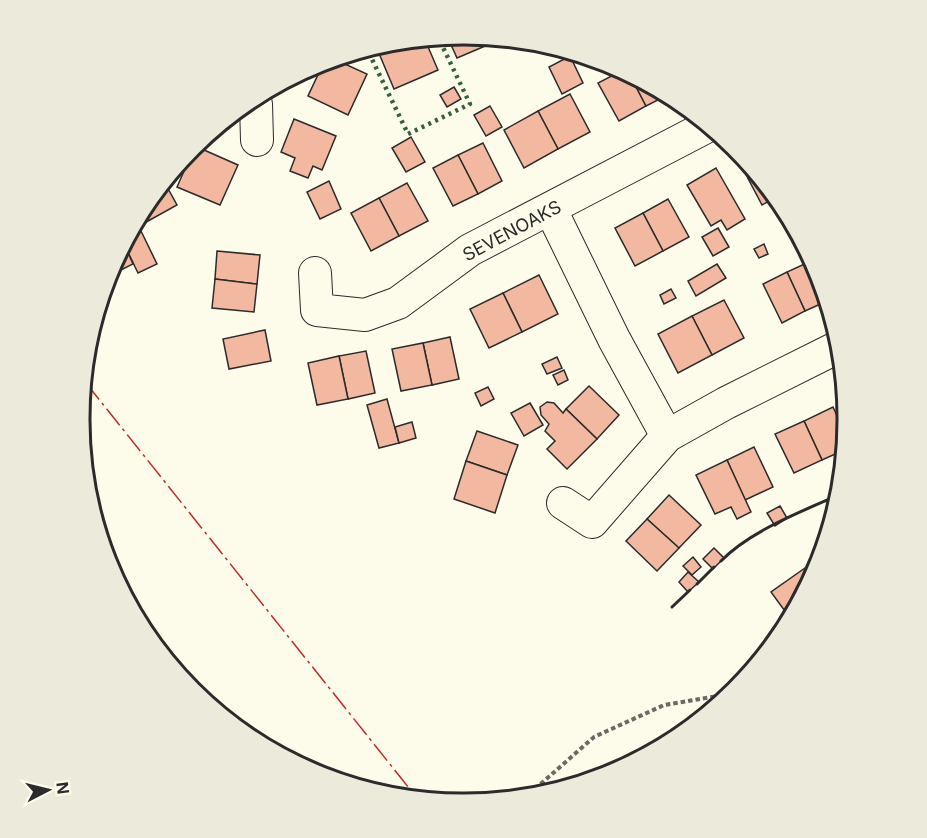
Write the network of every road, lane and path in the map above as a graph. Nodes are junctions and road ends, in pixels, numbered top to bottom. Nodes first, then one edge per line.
1 (256, 108) edge
2 (700, 130) edge
3 (257, 140) dead end
4 (551, 210) junction
5 (315, 273) dead end
6 (831, 351) edge
7 (667, 436) junction
8 (562, 503) dead end
9 (713, 697) edge
10 (539, 785) edge

1 - 3 street
2 - 4 street, SEVENOAKS
4 - 5 street, SEVENOAKS
4 - 7 street
6 - 7 street
7 - 8 street
9 - 10 path

